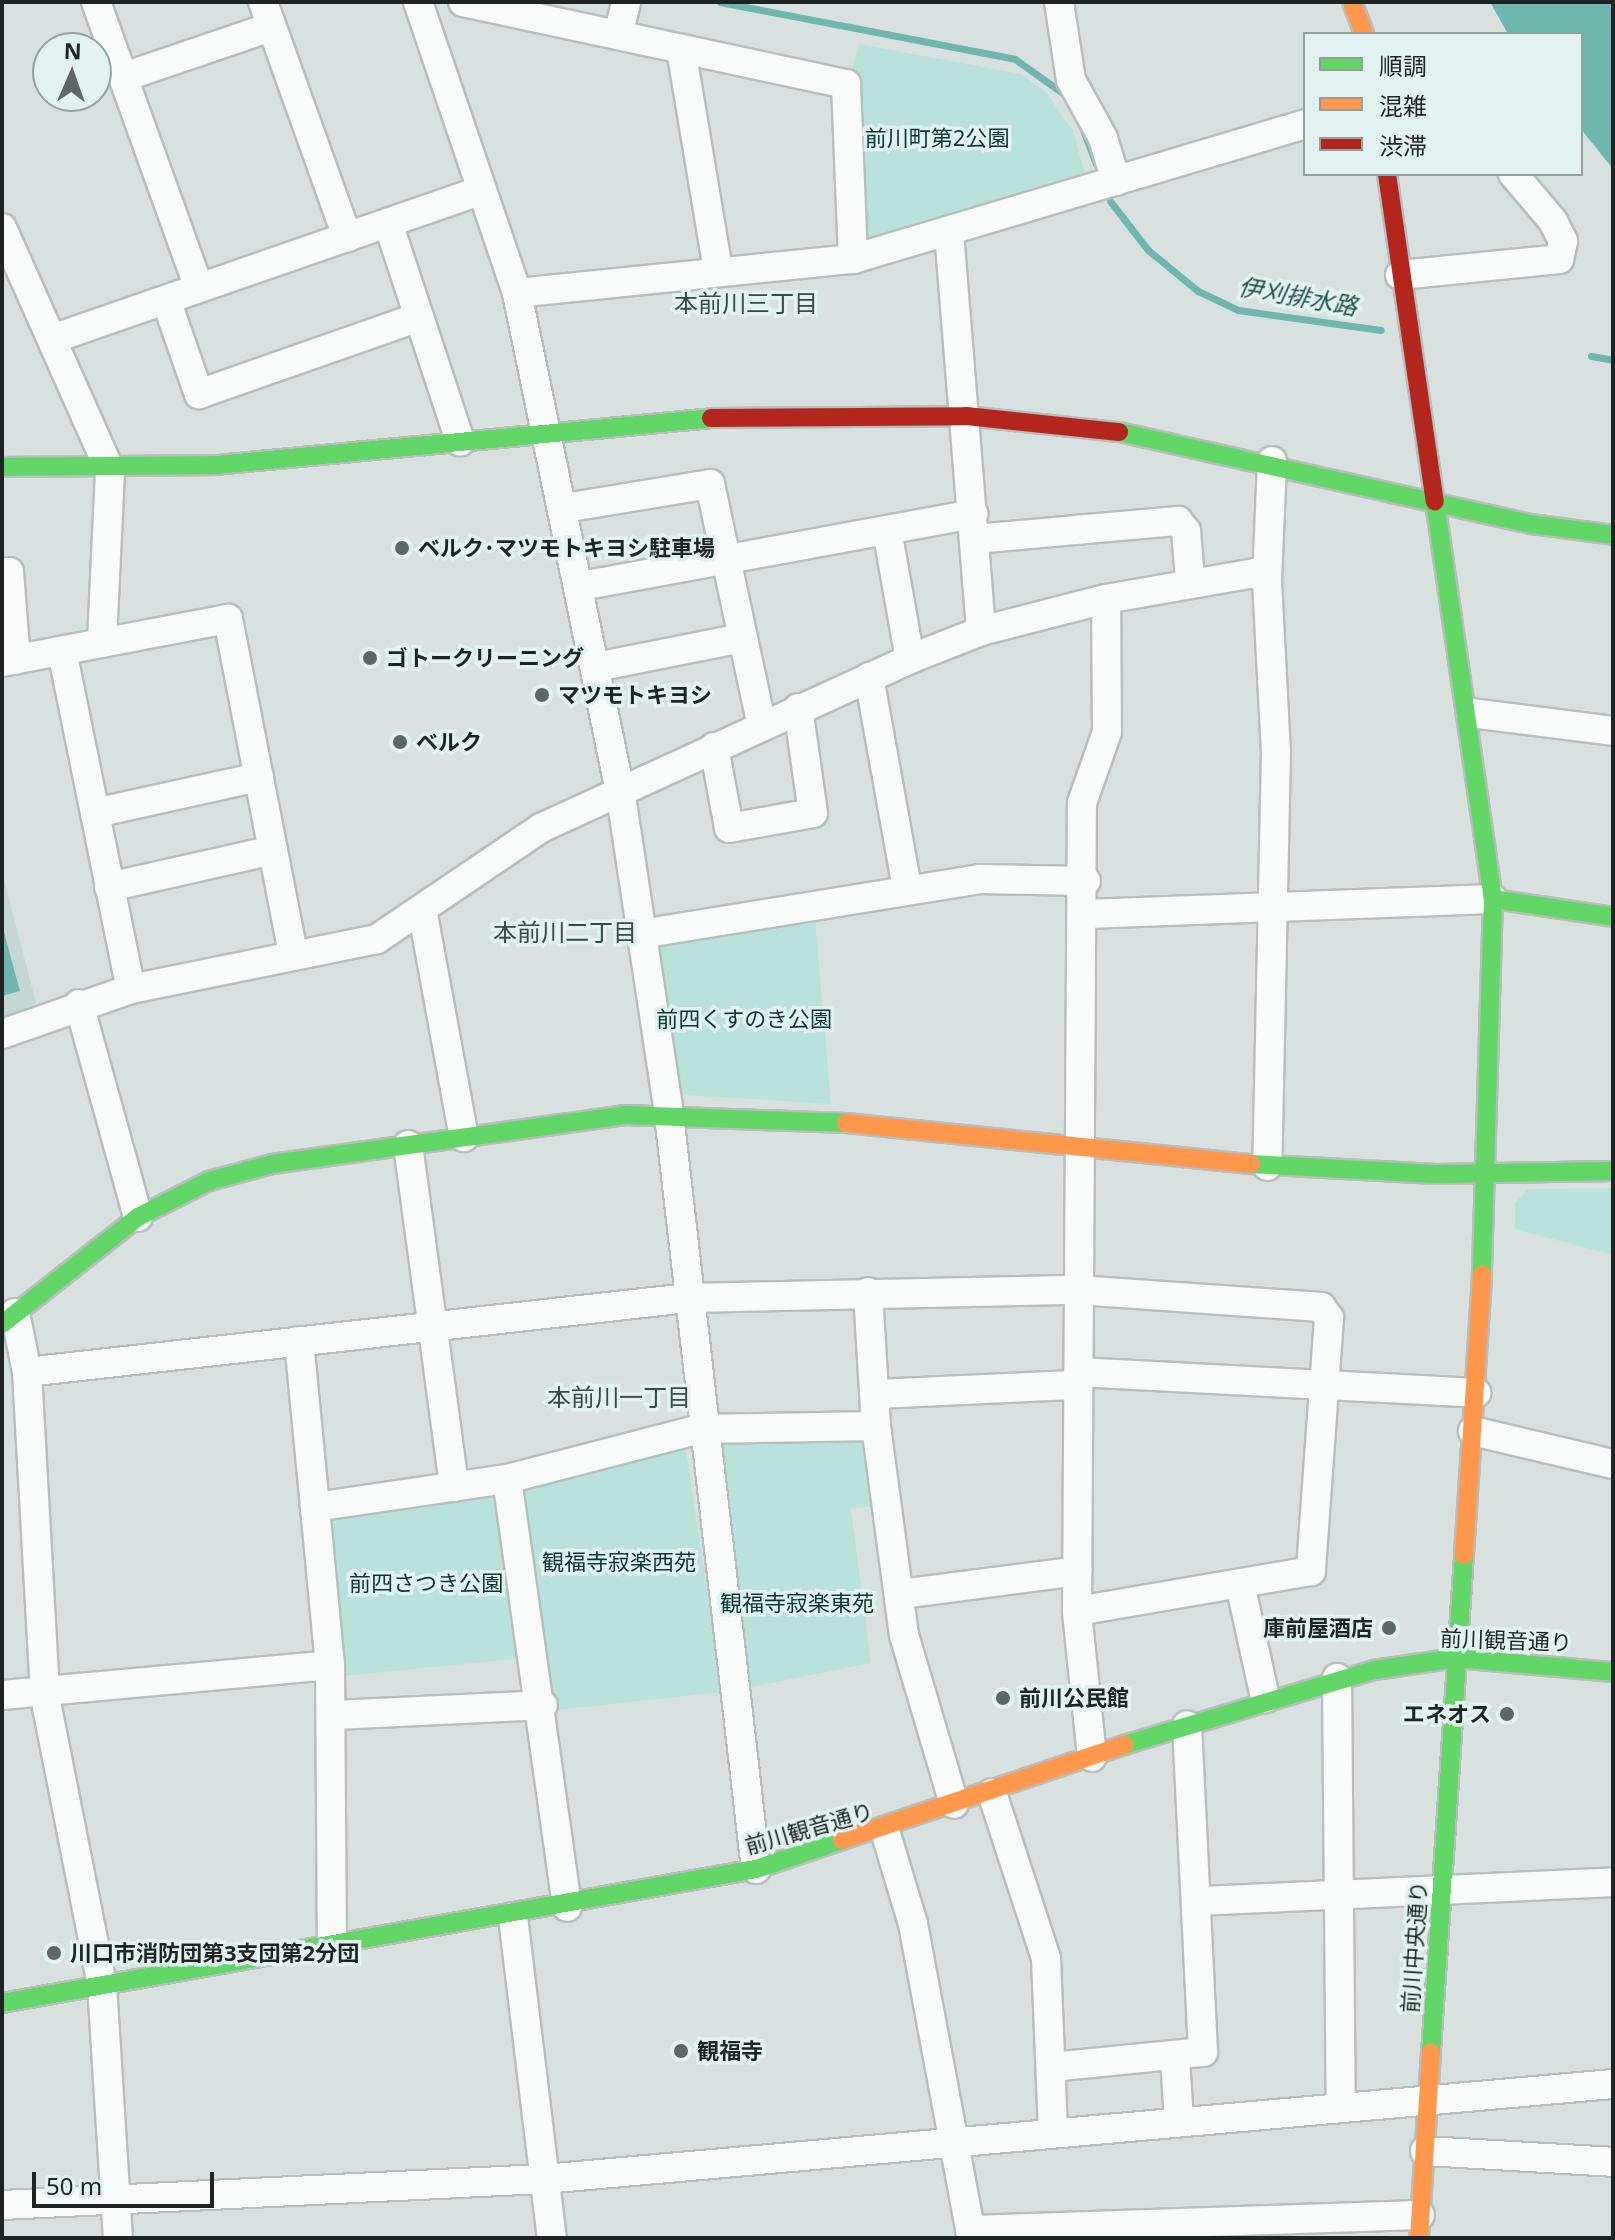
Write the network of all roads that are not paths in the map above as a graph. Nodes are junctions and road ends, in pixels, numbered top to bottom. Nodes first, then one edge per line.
1 (96, 2) edge
2 (418, 2) edge
3 (463, 2) edge
4 (626, 2) edge
5 (1059, 2) edge
6 (1352, 2) edge
7 (267, 14) edge
8 (1363, 32) edge
9 (618, 35) junction
10 (681, 49) junction
11 (124, 77) junction
12 (1303, 125) edge
13 (1387, 176) edge
14 (1515, 176) edge
15 (1116, 181) junction
16 (480, 191) junction
17 (388, 223) junction
18 (2, 228) edge
19 (949, 232) junction
20 (347, 237) junction
21 (853, 259) junction
22 (718, 270) junction
23 (1400, 275) junction
24 (199, 288) junction
25 (517, 293) junction
26 (166, 300) junction
27 (419, 317) junction
28 (55, 338) junction
29 (966, 416) junction
30 (550, 432) junction
31 (460, 441) junction
32 (1272, 461) junction
33 (2, 467) edge
34 (110, 471) junction
35 (1435, 501) junction
36 (565, 508) junction
37 (974, 527) junction
38 (887, 530) junction
39 (1613, 535) edge
40 (724, 560) junction
41 (2, 573) edge
42 (1190, 579) junction
43 (1267, 581) junction
44 (581, 586) junction
45 (1106, 599) junction
46 (981, 631) junction
47 (742, 638) junction
48 (102, 643) junction
49 (62, 651) junction
50 (910, 659) junction
51 (9, 661) edge
52 (596, 667) junction
53 (869, 677) junction
54 (798, 708) junction
55 (1471, 713) junction
56 (761, 722) junction
57 (1613, 731) edge
58 (714, 747) junction
59 (259, 777) junction
60 (621, 796) junction
61 (95, 813) junction
62 (273, 850) junction
63 (1086, 881) junction
64 (109, 887) junction
65 (907, 889) junction
66 (1493, 899) junction
67 (1269, 907) junction
68 (422, 909) junction
69 (1086, 914) junction
70 (1613, 917) edge
71 (641, 934) junction
72 (293, 954) junction
73 (131, 989) junction
74 (79, 1004) junction
75 (2, 1034) edge
76 (669, 1115) junction
77 (464, 1137) junction
78 (408, 1145) junction
79 (1080, 1147) junction
80 (1267, 1166) junction
81 (1613, 1171) edge
82 (1488, 1174) junction
83 (138, 1217) junction
84 (1078, 1290) junction
85 (868, 1292) junction
86 (688, 1298) junction
87 (9, 1318) edge
88 (433, 1327) junction
89 (299, 1341) junction
90 (27, 1372) junction
91 (1078, 1378) junction
92 (1325, 1380) junction
93 (1476, 1393) junction
94 (876, 1394) junction
95 (876, 1426) junction
96 (701, 1429) junction
97 (1473, 1431) junction
98 (1613, 1464) edge
99 (507, 1479) junction
100 (454, 1487) junction
101 (315, 1507) junction
102 (1078, 1571) junction
103 (1240, 1584) junction
104 (901, 1594) junction
105 (1077, 1611) junction
106 (1456, 1658) junction
107 (330, 1665) junction
108 (1613, 1672) edge
109 (1337, 1678) junction
110 (2, 1695) edge
111 (45, 1697) junction
112 (1265, 1698) junction
113 (543, 1705) junction
114 (333, 1715) junction
115 (1187, 1725) junction
116 (1092, 1757) junction
117 (992, 1793) junction
118 (954, 1804) junction
119 (885, 1831) junction
120 (756, 1869) junction
121 (1613, 1882) edge
122 (1442, 1892) junction
123 (1340, 1895) junction
124 (1200, 1901) junction
125 (567, 1907) junction
126 (513, 1917) junction
127 (332, 1947) junction
128 (102, 1985) junction
129 (2, 2003) edge
130 (1175, 2058) junction
131 (1052, 2067) junction
132 (1613, 2084) edge
133 (1428, 2099) junction
134 (1341, 2107) junction
135 (1179, 2121) junction
136 (1053, 2132) junction
137 (956, 2140) junction
138 (1425, 2151) junction
139 (1613, 2162) edge
140 (544, 2179) junction
141 (116, 2200) junction
142 (2, 2205) edge
143 (1420, 2227) edge
144 (971, 2234) edge
145 (118, 2238) edge
146 (552, 2238) edge

1 - 11 street
2 - 16 street
3 - 9 street
4 - 9 street
5 - 15 street
6 - 8 street
7 - 11 street
7 - 20 street
9 - 10 street
10 - 21 street
10 - 22 street
11 - 24 street
12 - 15 street
13 - 23 street, 前川中央通り
14 - 23 street
15 - 19 street
16 - 17 street
16 - 25 street
17 - 20 street
17 - 27 street
18 - 28 street
19 - 21 street
19 - 29 street
20 - 24 street
21 - 22 street
22 - 25 street
23 - 35 street, 前川中央通り
24 - 26 street
25 - 30 street
26 - 27 street
26 - 28 street
27 - 31 street
28 - 34 street
29 - 30 street
29 - 32 street
29 - 37 street
30 - 31 street
30 - 36 street
31 - 34 street
32 - 35 street
32 - 43 street
33 - 34 street
34 - 48 street
35 - 39 street
35 - 55 street, 前川中央通り
36 - 40 street
36 - 44 street
37 - 38 street
37 - 42 street
37 - 46 street
38 - 40 street
38 - 50 street
40 - 44 street
40 - 47 street
41 - 51 street
42 - 43 street
42 - 45 street
43 - 67 street
44 - 52 street
45 - 46 street
45 - 63 street
46 - 50 street
47 - 52 street
47 - 56 street
48 - 49 street
48 - 59 street
49 - 51 street
49 - 61 street
50 - 53 street
52 - 60 street
53 - 54 street
53 - 65 street
54 - 56 street
54 - 58 street
55 - 57 street
55 - 66 street, 前川中央通り
56 - 58 street
58 - 60 street
59 - 61 street
59 - 62 street
60 - 68 street
60 - 71 street
61 - 64 street
62 - 64 street
62 - 72 street
63 - 65 street
63 - 69 street
64 - 73 street
65 - 71 street
66 - 67 street
66 - 70 street
66 - 82 street, 前川中央通り
67 - 69 street
67 - 80 street
68 - 72 street
68 - 77 street
69 - 79 street
71 - 76 street
72 - 73 street
73 - 74 street
74 - 75 street
74 - 83 street
76 - 77 street
76 - 79 street
76 - 86 street
77 - 78 street
78 - 83 street
78 - 88 street
79 - 80 street
79 - 84 street
80 - 82 street
81 - 82 street
82 - 93 street, 前川中央通り
83 - 87 street
84 - 85 street
84 - 91 street
84 - 92 street
85 - 86 street
85 - 94 street
86 - 88 street
86 - 96 street
87 - 90 street
88 - 89 street
88 - 100 street
89 - 90 street
89 - 101 street
90 - 111 street
91 - 92 street
91 - 94 street
91 - 102 street
92 - 93 street
92 - 103 street
93 - 97 street, 前川中央通り
94 - 95 street
95 - 96 street
95 - 104 street
96 - 99 street
96 - 120 street
97 - 98 street
97 - 106 street, 前川中央通り
99 - 100 street
99 - 113 street
100 - 101 street
101 - 107 street
102 - 104 street
102 - 105 street
103 - 105 street
103 - 112 street
104 - 118 street
105 - 116 street
106 - 108 street, 前川観音通り
106 - 109 street, 前川観音通り
106 - 122 street, 前川中央通り
107 - 111 street
107 - 114 street
109 - 112 street, 前川観音通り
109 - 123 street
110 - 111 street
111 - 128 street
112 - 115 street, 前川観音通り
113 - 114 street
113 - 125 street
114 - 127 street
115 - 116 street, 前川観音通り
115 - 124 street
116 - 117 street, 前川観音通り
117 - 118 street, 前川観音通り
117 - 131 street
118 - 119 street, 前川観音通り
119 - 120 street, 前川観音通り
119 - 137 street
120 - 125 street, 前川観音通り
121 - 122 street
122 - 123 street
122 - 133 street, 前川中央通り
123 - 124 street
123 - 134 street
124 - 130 street
125 - 126 street, 前川観音通り
126 - 127 street, 前川観音通り
126 - 140 street
127 - 128 street, 前川観音通り
128 - 129 street, 前川観音通り
128 - 141 street
130 - 131 street
130 - 135 street
131 - 136 street
132 - 133 street
133 - 134 street
133 - 138 street, 前川中央通り
134 - 135 street
135 - 136 street
136 - 137 street
137 - 140 street
137 - 144 street
138 - 139 street
138 - 143 street, 前川中央通り
140 - 141 street
140 - 146 street
141 - 142 street
141 - 145 street
143 - 144 street

